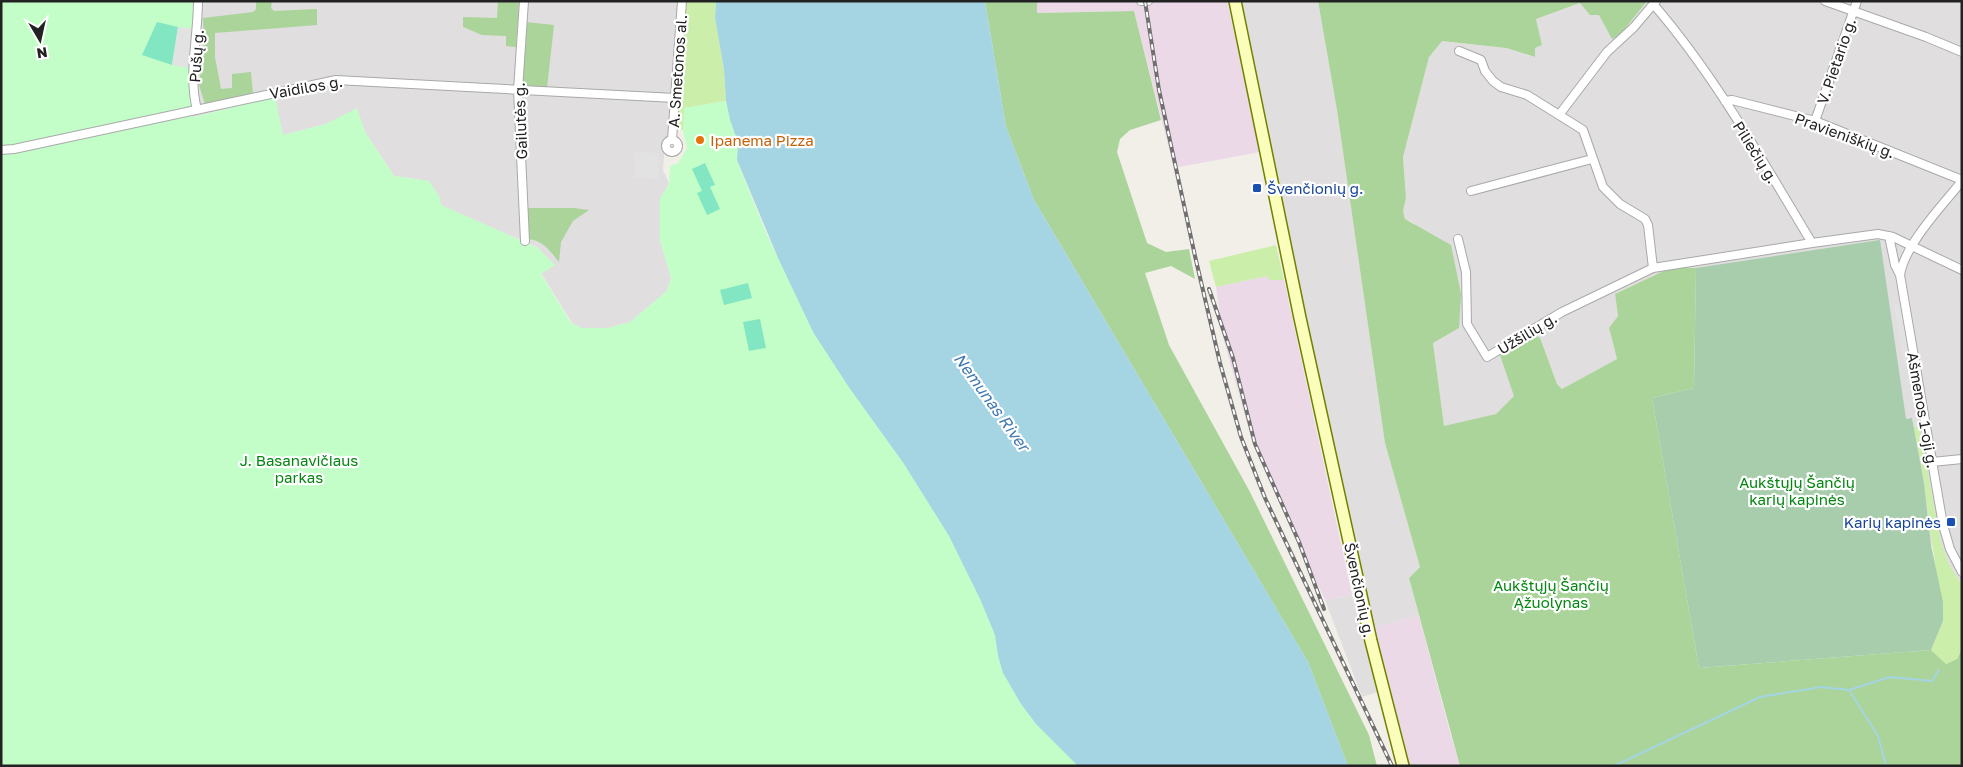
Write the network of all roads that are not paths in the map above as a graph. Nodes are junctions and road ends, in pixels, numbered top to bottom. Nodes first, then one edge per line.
1 (198, 1) edge
2 (524, 1) edge
3 (682, 1) edge
4 (1141, 1) edge
5 (1148, 1) edge
6 (1235, 1) edge
7 (1825, 1) edge
8 (1857, 1) edge
9 (1655, 3) edge
10 (1853, 10) junction
11 (1459, 51) dead end
12 (1962, 52) edge
13 (518, 90) junction
14 (676, 98) junction
15 (1725, 101) junction
16 (197, 110) junction
17 (1559, 115) junction
18 (1815, 120) junction
19 (672, 140) dead end
20 (1, 150) edge
21 (1592, 159) junction
22 (1962, 180) edge
23 (1472, 191) dead end
24 (1889, 236) junction
25 (1458, 239) dead end
26 (525, 241) dead end
27 (1812, 243) junction
28 (1912, 246) junction
29 (1652, 268) junction
30 (1962, 270) edge
31 (1900, 275) junction
32 (1962, 458) edge
33 (1932, 462) junction
34 (1962, 572) edge
35 (1403, 766) edge

1 - 16 street, Pušų g.
2 - 13 street, Gailutės g.
3 - 14 street, A. Smetonos al.
4 - 5 street
6 - 35 street, Švenčionių g.
7 - 10 street
8 - 10 street, V. Pietario g.
9 - 15 street, Piliečių g.
9 - 17 street
10 - 12 street
10 - 18 street, V. Pietario g.
11 - 17 street
13 - 14 street, Vaidilos g.
13 - 16 street, Vaidilos g.
13 - 26 street, Gailutės g.
14 - 19 street, A. Smetonos al.
15 - 18 street, Pravieniškių g.
15 - 27 street, Piliečių g.
16 - 20 street, Vaidilos g.
17 - 21 street
18 - 22 street, Pravieniškių g.
21 - 23 street
21 - 29 street
22 - 28 street, Ašmenos 1-oji g.
24 - 27 street
24 - 28 street
24 - 31 street
25 - 29 street, Užšilių g.
27 - 29 street, Užšilių g.
28 - 30 street
28 - 31 street, Ašmenos 1-oji g.
31 - 33 street, Ašmenos 1-oji g.
32 - 33 street
33 - 34 street, Ašmenos 1-oji g.

